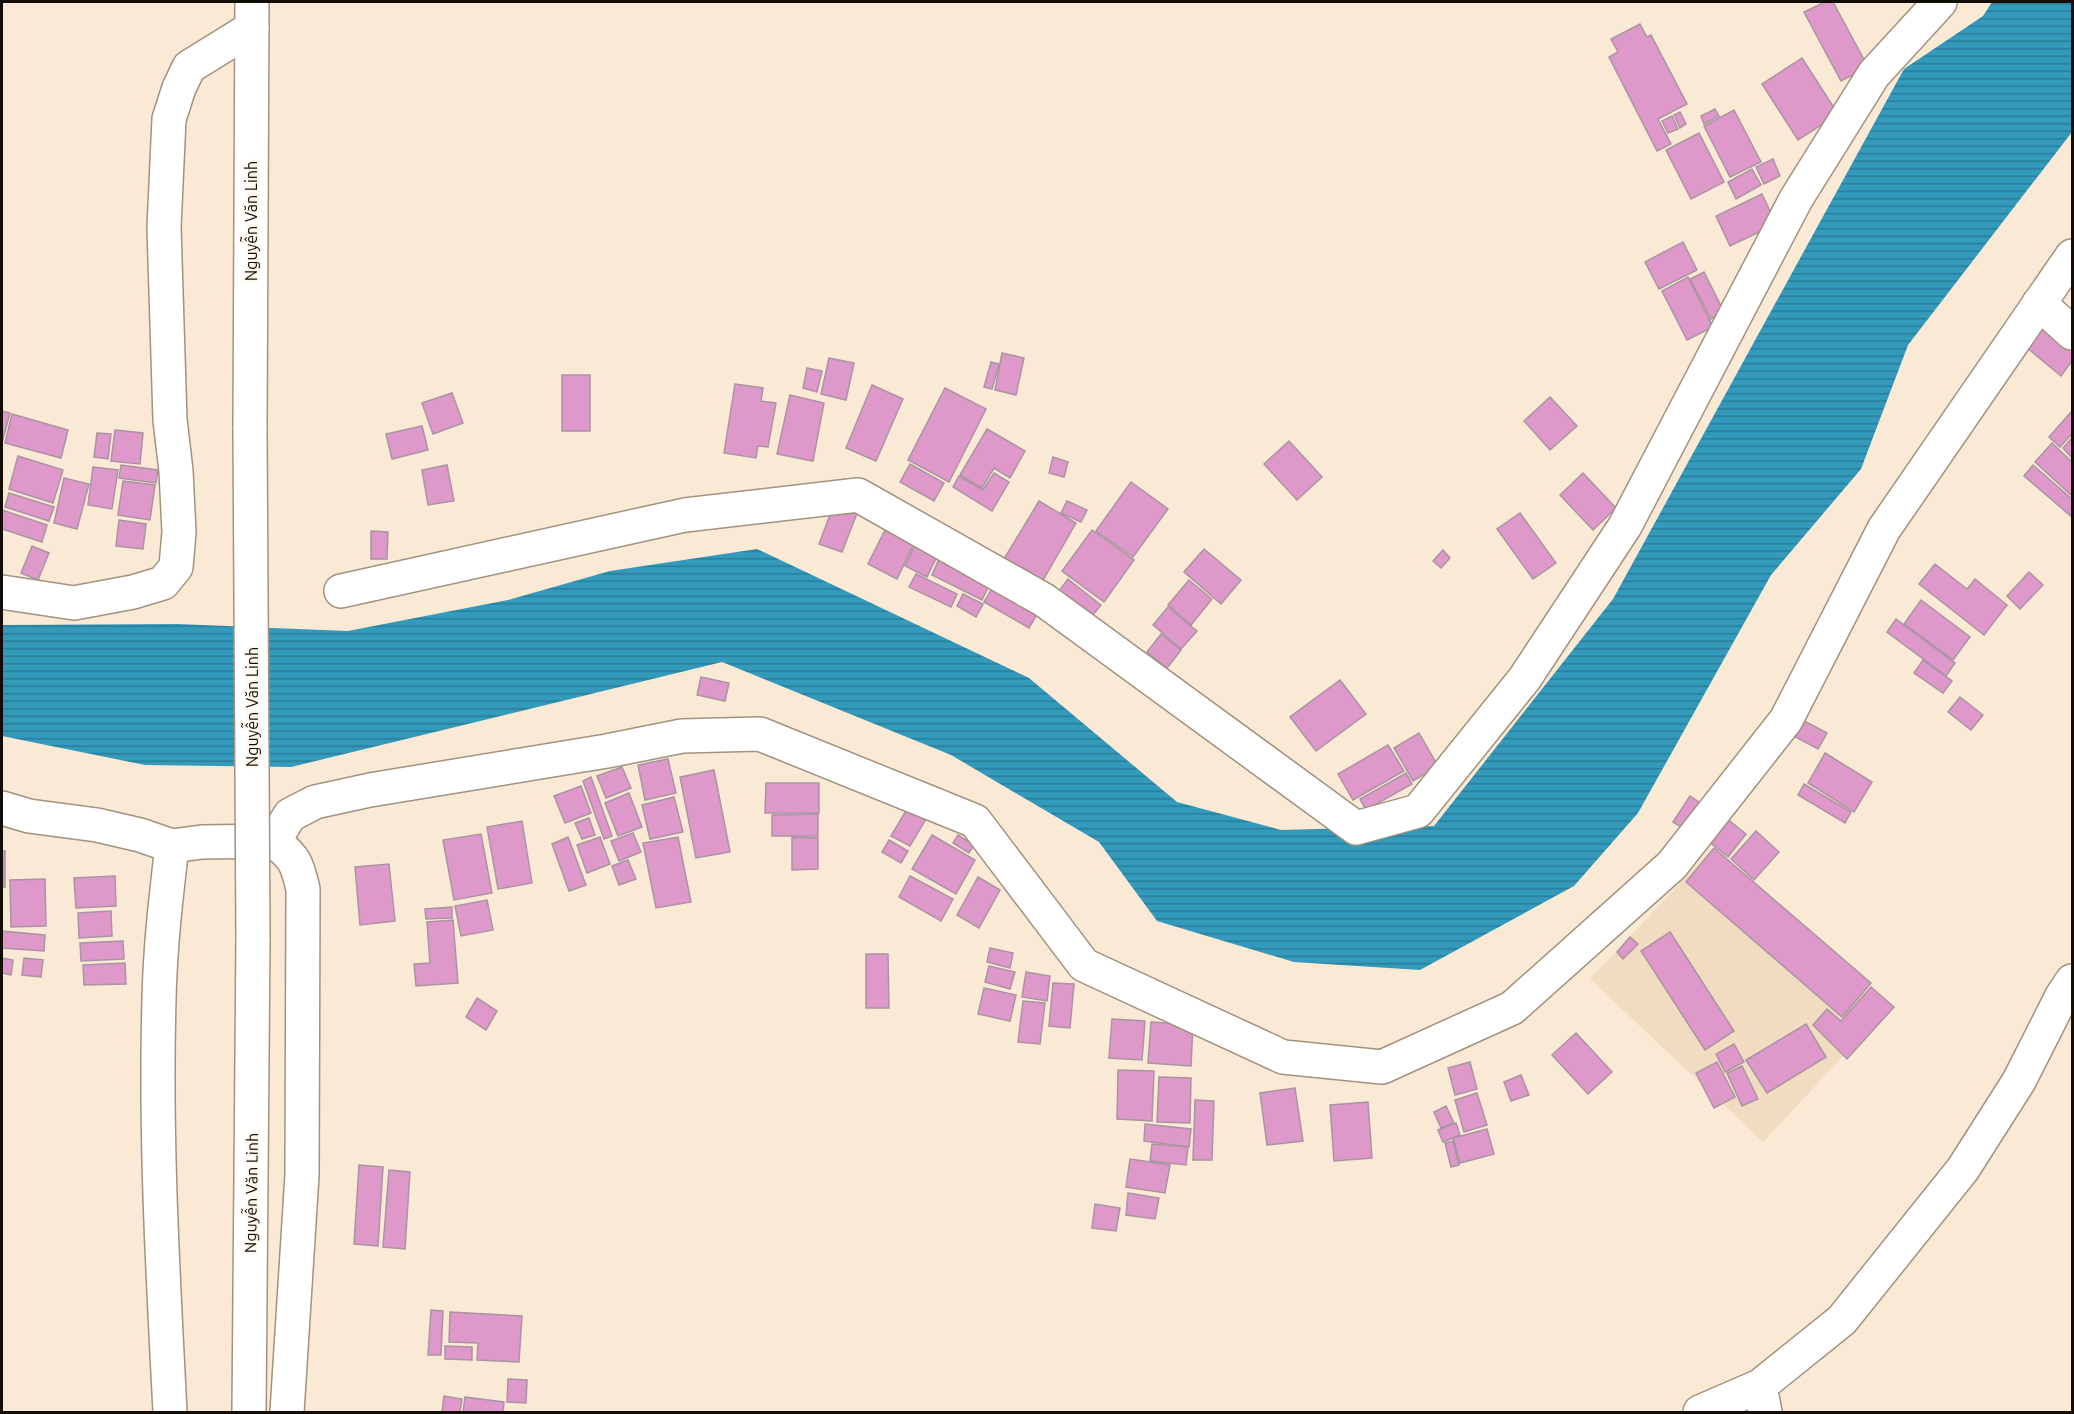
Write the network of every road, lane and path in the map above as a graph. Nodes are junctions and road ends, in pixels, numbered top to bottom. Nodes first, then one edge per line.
1 (1940, 2) edge
2 (252, 15) edge
3 (2073, 256) edge
4 (2039, 303) junction
5 (2073, 333) edge
6 (341, 591) dead end
7 (2, 592) edge
8 (2, 808) edge
9 (274, 841) junction
10 (172, 846) junction
11 (2073, 981) edge
12 (249, 1379) junction
13 (288, 1397) edge
14 (1762, 1399) edge
15 (170, 1413) edge
16 (249, 1413) edge
17 (1700, 1413) edge

1 - 6 main road
2 - 7 main road
2 - 12 main road, Nguyễn Văn Linh, bridge
3 - 4 main road
4 - 5 main road
4 - 9 main road
8 - 10 main road
9 - 10 main road
9 - 13 main road
10 - 15 main road
11 - 14 main road
12 - 13 main road
12 - 16 main road, Nguyễn Văn Linh
14 - 17 main road

